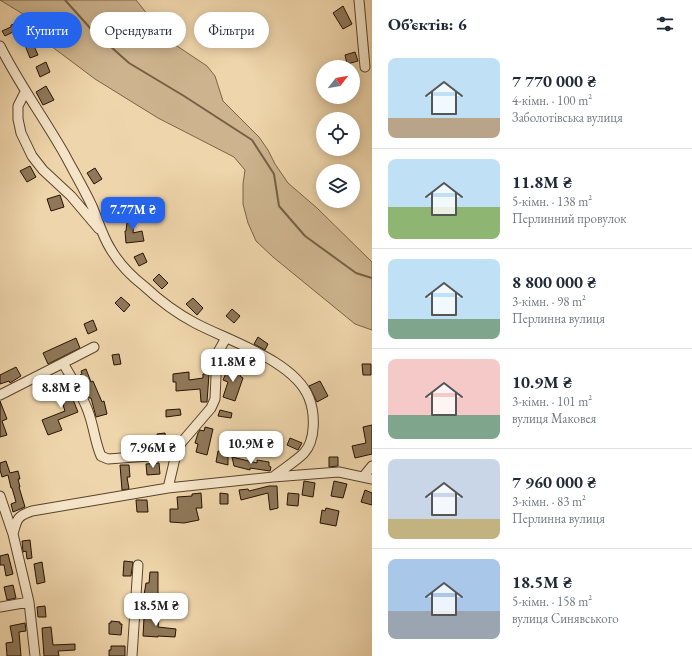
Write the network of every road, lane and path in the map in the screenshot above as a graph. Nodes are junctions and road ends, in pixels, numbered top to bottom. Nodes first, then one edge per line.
1 (359, 0) edge
2 (0, 46) edge
3 (365, 67) dead end
4 (27, 94) junction
5 (104, 235) junction
6 (226, 338) junction
7 (94, 347) dead end
8 (62, 363) junction
9 (0, 395) edge
10 (176, 454) junction
11 (372, 466) edge
12 (273, 477) junction
13 (368, 478) edge
14 (168, 488) junction
15 (0, 496) edge
16 (13, 534) junction
17 (138, 565) dead end
18 (29, 602) junction
19 (0, 607) edge
20 (34, 656) edge
21 (132, 656) edge

1 - 3 street
2 - 4 street
4 - 5 street
4 - 5 street
5 - 6 street
6 - 10 street
6 - 12 street
7 - 8 street
8 - 9 street
8 - 10 street
10 - 14 street
11 - 13 street
12 - 13 street
12 - 14 street
14 - 16 street
15 - 16 street
16 - 18 street
17 - 21 street
18 - 19 street
18 - 20 street

